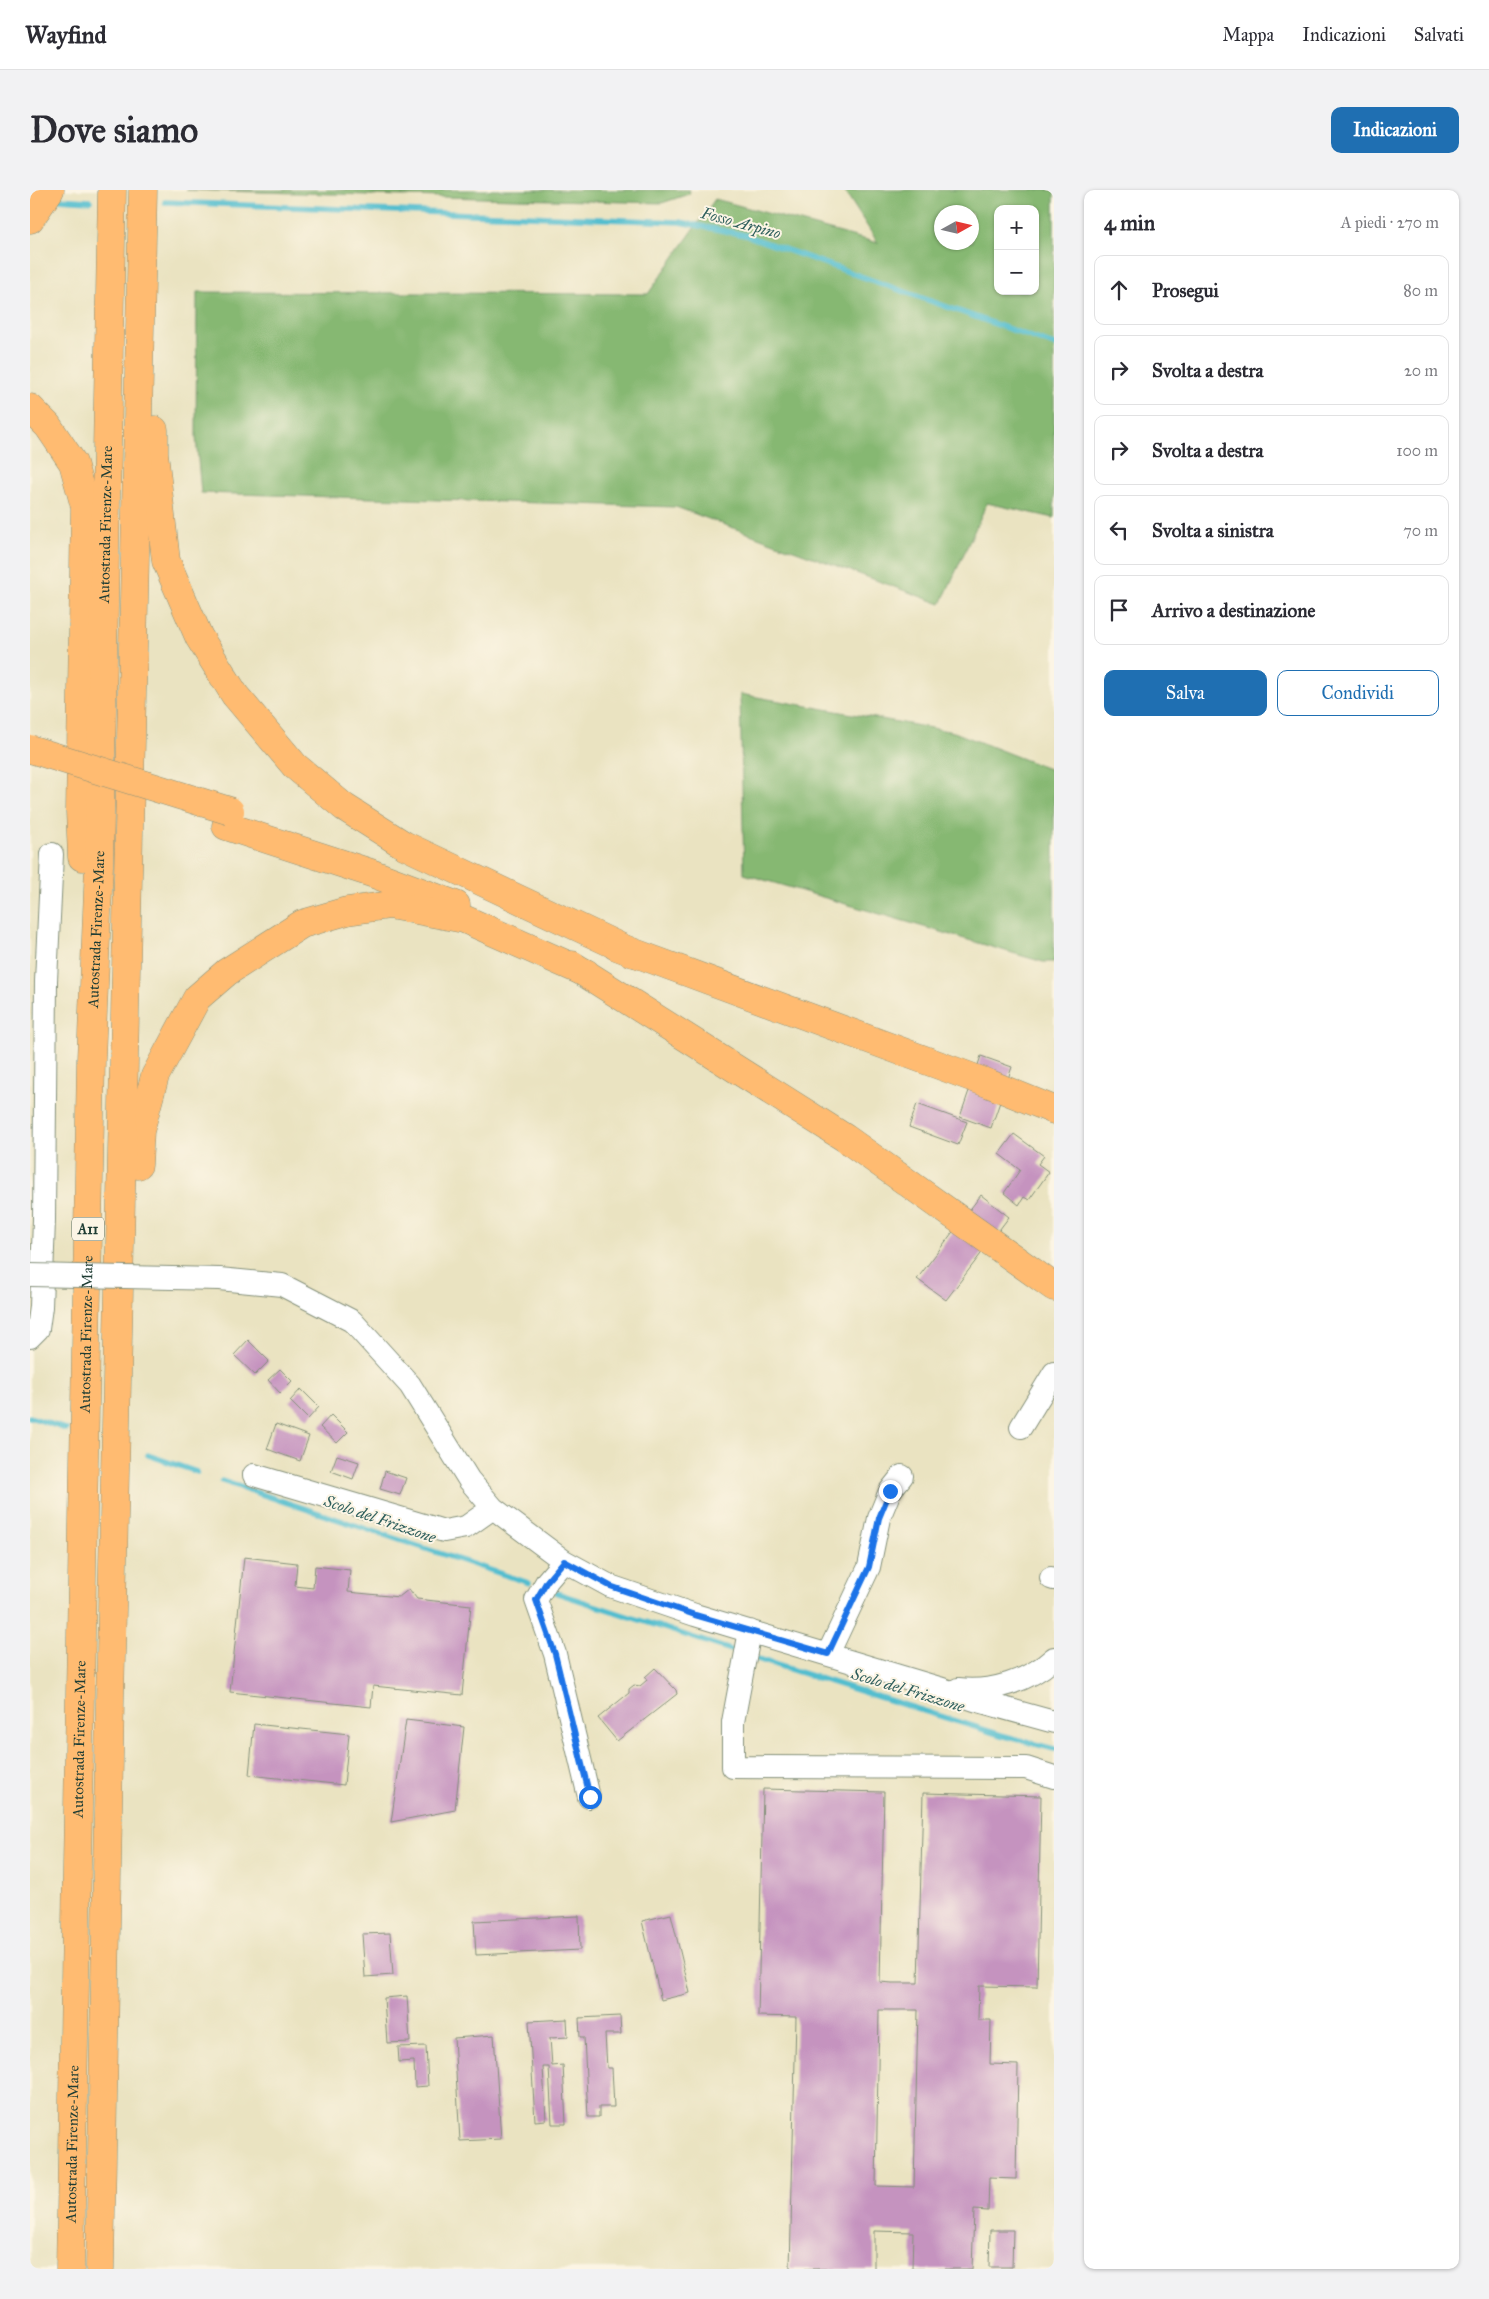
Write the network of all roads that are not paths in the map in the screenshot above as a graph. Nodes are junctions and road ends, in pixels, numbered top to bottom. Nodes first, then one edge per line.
1 (50, 190) edge
2 (112, 190) edge
3 (142, 190) edge
4 (150, 190) edge
5 (30, 219) edge
6 (30, 408) edge
7 (30, 749) edge
8 (30, 765) edge
9 (228, 819) junction
10 (52, 854) dead end
11 (633, 953) junction
12 (586, 973) junction
13 (91, 1059) junction
14 (1054, 1110) edge
15 (30, 1275) edge
16 (1054, 1287) edge
17 (30, 1337) edge
18 (1054, 1374) edge
19 (1020, 1427) dead end
20 (254, 1475) dead end
21 (902, 1476) dead end
22 (493, 1508) junction
23 (564, 1561) junction
24 (750, 1631) junction
25 (828, 1654) junction
26 (1054, 1658) edge
27 (939, 1688) junction
28 (110, 1701) junction
29 (1054, 1722) edge
30 (1054, 1777) edge
31 (590, 1797) dead end
32 (70, 2269) edge
33 (100, 2269) edge

1 - 5 highway
2 - 13 highway, Autostrada Firenze-Mare / A11
3 - 28 highway, Autostrada Firenze-Mare / A11
4 - 11 highway
6 - 13 highway
7 - 9 highway, bridge
8 - 9 highway
9 - 11 highway
9 - 12 highway
10 - 17 street
11 - 14 highway
12 - 16 highway
12 - 28 highway
13 - 32 highway, Autostrada Firenze-Mare / A11
15 - 22 street, bridge
18 - 19 street
20 - 22 street
21 - 25 street
22 - 23 street
23 - 24 street
23 - 31 street
24 - 25 street
24 - 30 street
25 - 27 street
26 - 27 street
27 - 29 street
28 - 33 highway, Autostrada Firenze-Mare / A11

